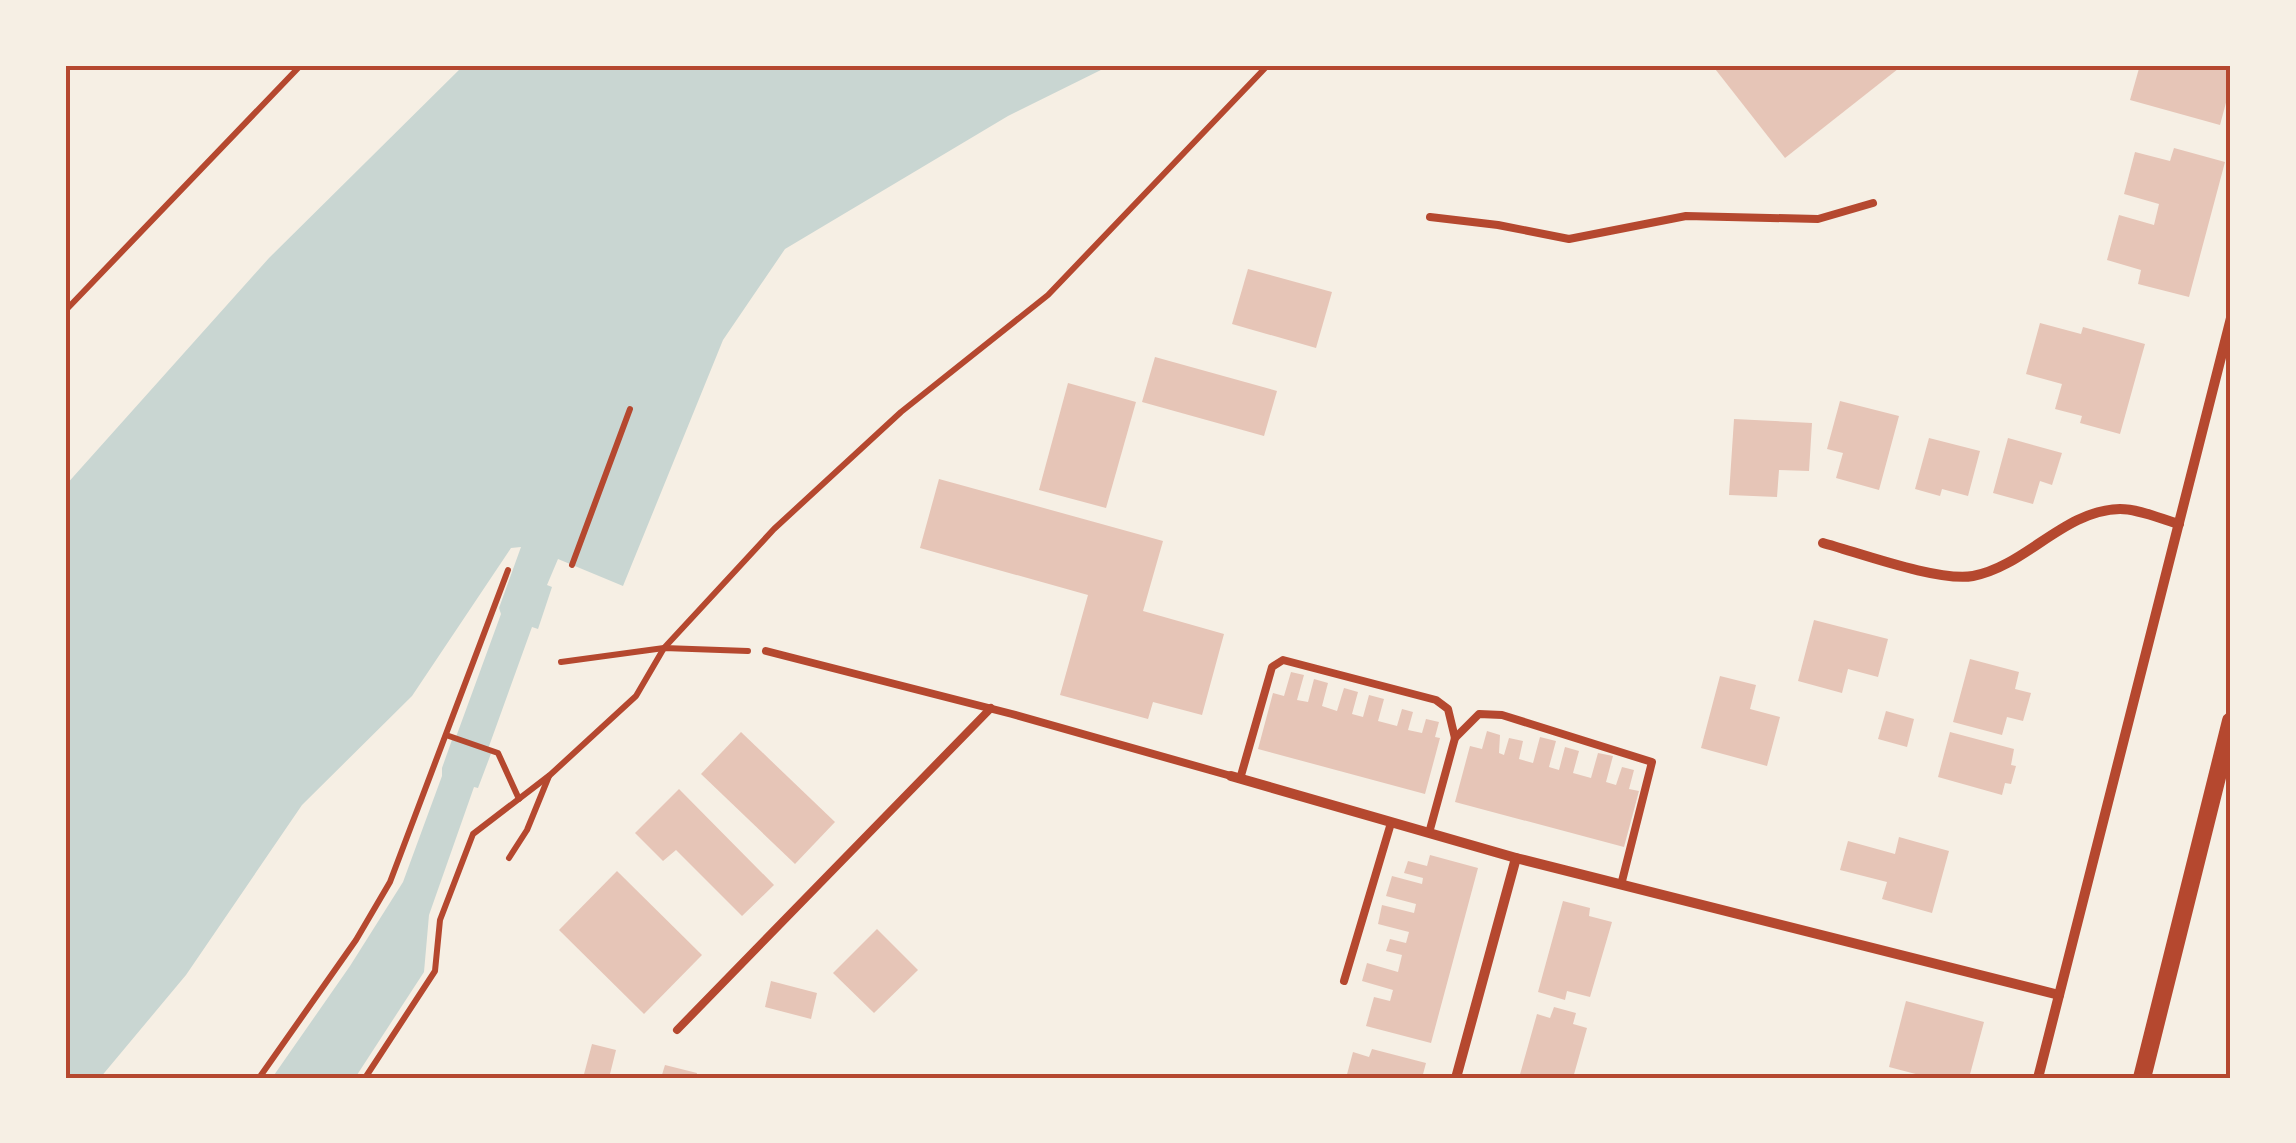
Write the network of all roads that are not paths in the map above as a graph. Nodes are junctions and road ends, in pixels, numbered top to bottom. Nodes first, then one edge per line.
1 (1873, 203) dead end
2 (1430, 218) dead end
3 (2231, 318) edge
4 (2179, 524) junction
5 (1823, 543) dead end
6 (766, 651) road end
7 (990, 708) junction
8 (2231, 721) edge
9 (1455, 738) junction
10 (1235, 778) junction
11 (1391, 823) junction
12 (1429, 833) junction
13 (1516, 858) junction
14 (1621, 884) junction
15 (1344, 981) dead end
16 (2059, 995) junction
17 (677, 1030) dead end
18 (1456, 1078) edge
19 (2038, 1078) edge
20 (2142, 1078) edge

1 - 2 lane
3 - 4 street
4 - 5 street
4 - 16 street
6 - 7 lane
7 - 10 lane
7 - 17 lane
8 - 20 street
9 - 10 lane
9 - 12 lane
9 - 14 lane
10 - 11 street
11 - 12 street
11 - 15 lane
12 - 13 street
13 - 14 street
13 - 18 street
14 - 16 street
16 - 19 street

